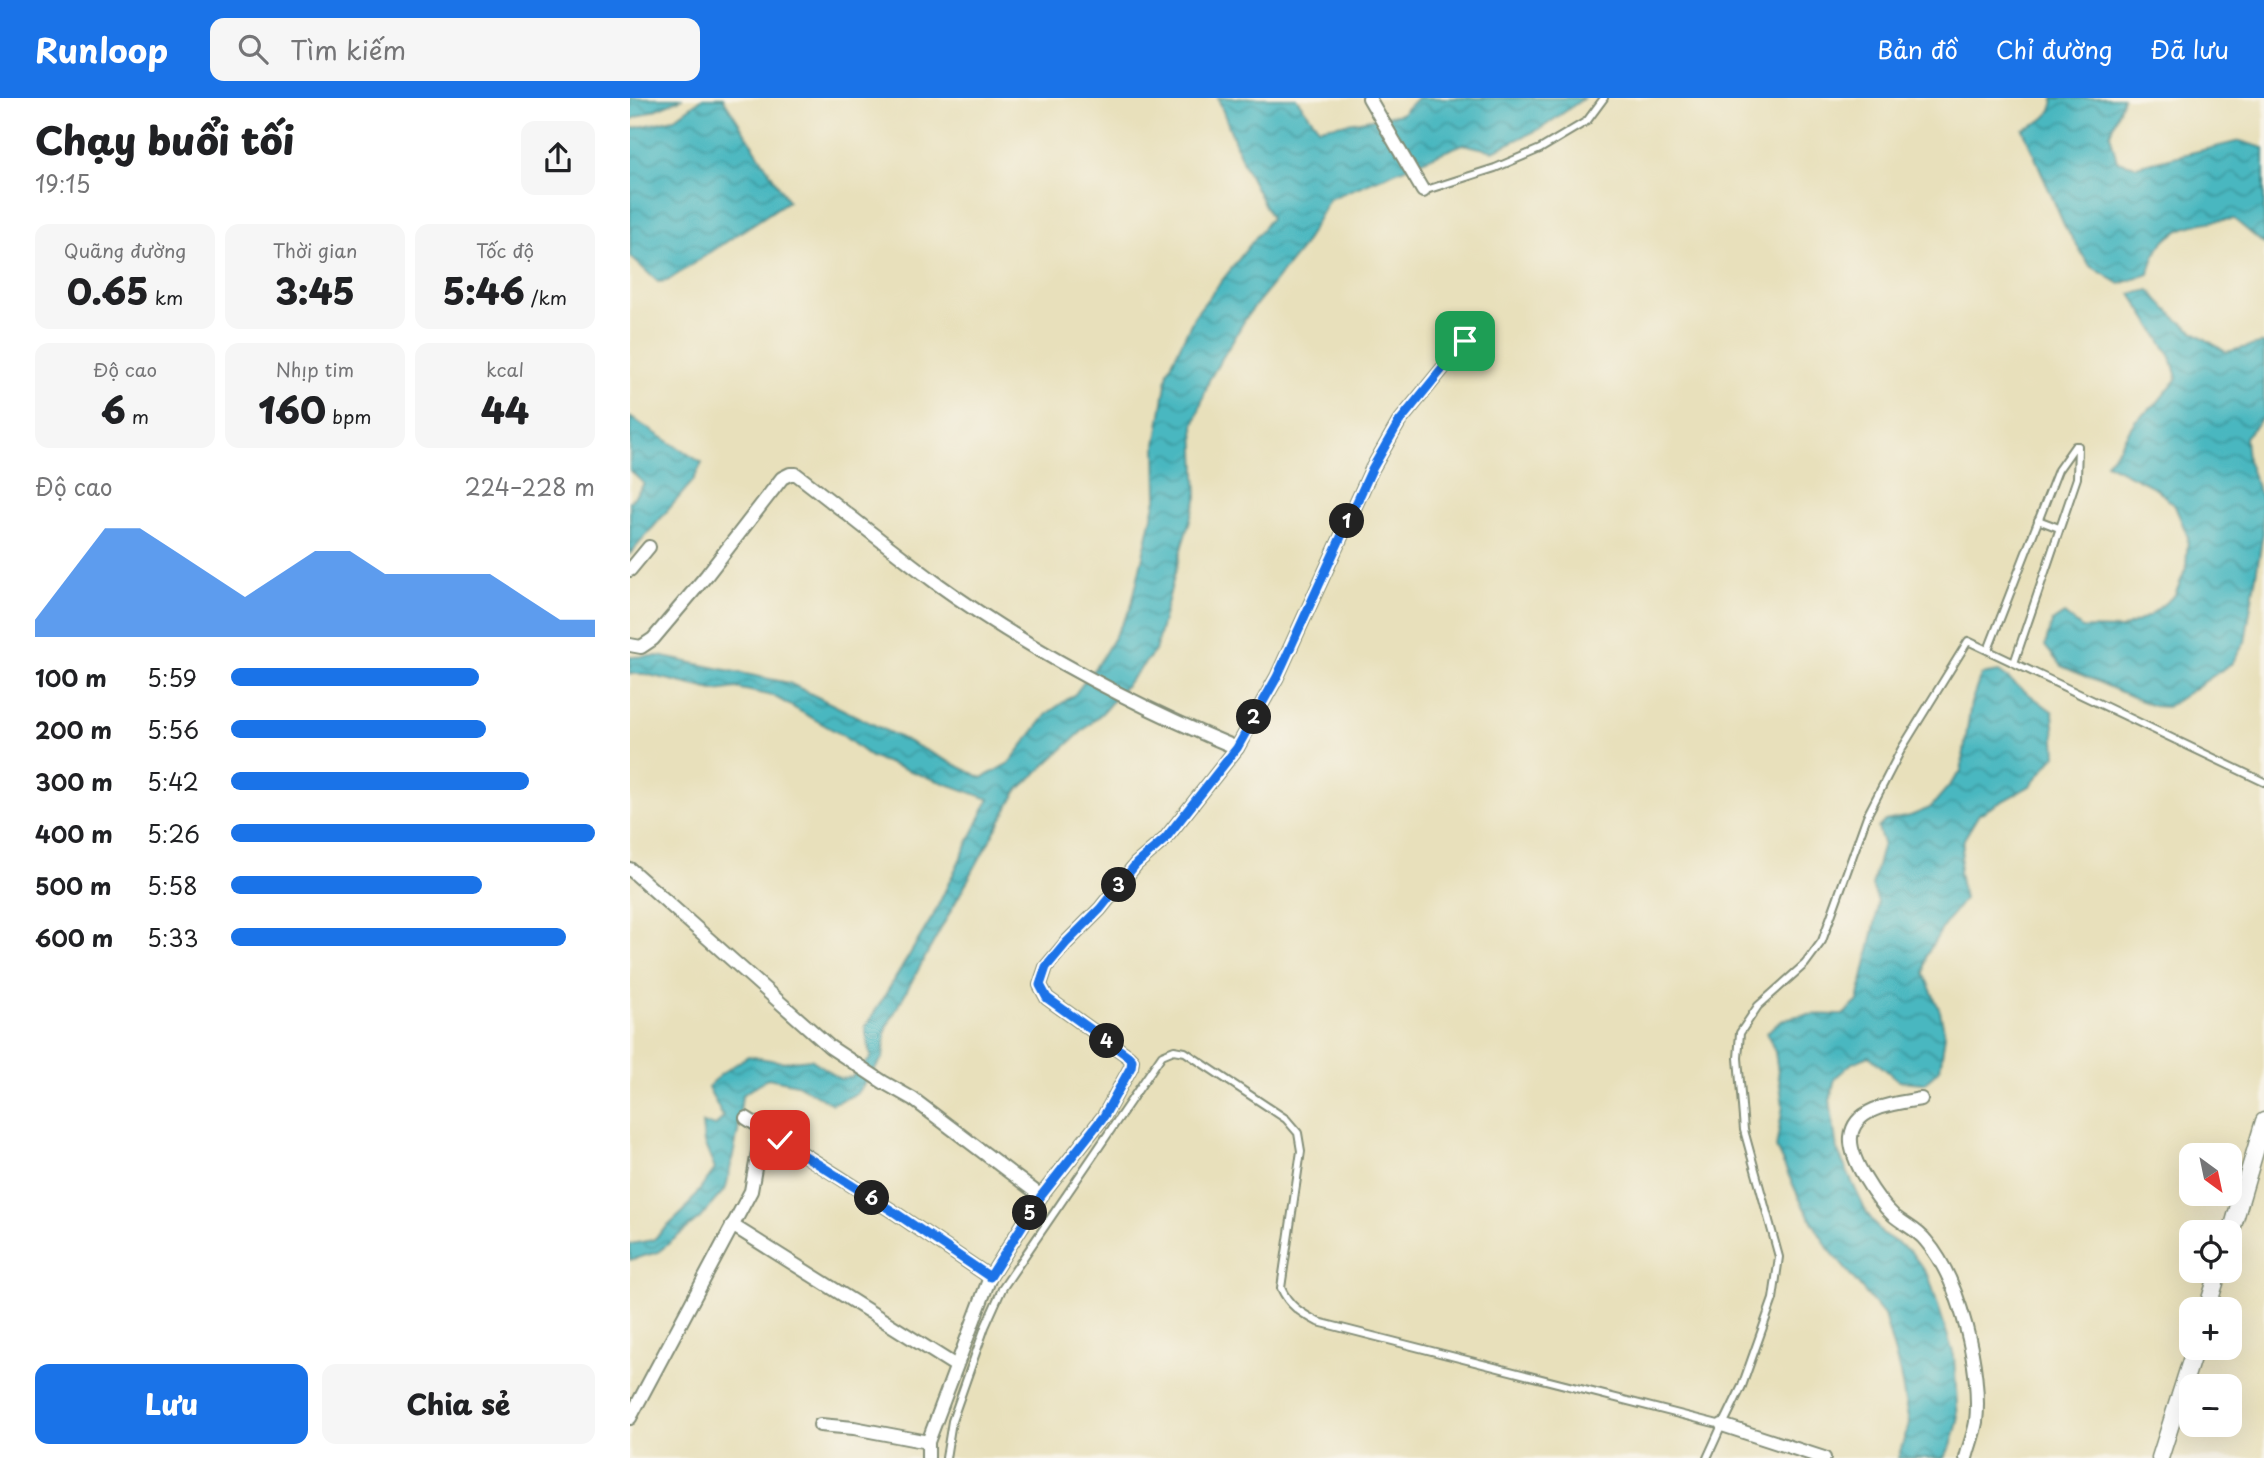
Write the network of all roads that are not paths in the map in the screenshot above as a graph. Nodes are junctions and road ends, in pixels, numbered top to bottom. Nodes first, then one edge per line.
1 (1604, 98) edge
2 (1372, 103) edge
3 (1423, 191) joint
4 (1465, 341) dead end
5 (2038, 520) junction
6 (2059, 528) junction
7 (649, 547) dead end
8 (630, 570) edge
9 (630, 645) edge
10 (1988, 650) junction
11 (2014, 663) junction
12 (1237, 748) junction
13 (2264, 782) edge
14 (630, 869) edge
15 (1920, 1099) dead end
16 (746, 1118) dead end
17 (2264, 1121) edge
18 (762, 1129) junction
19 (1041, 1196) junction
20 (2235, 1220) edge
21 (732, 1225) junction
22 (990, 1277) junction
23 (2191, 1360) edge
24 (956, 1366) junction
25 (630, 1418) edge
26 (1723, 1425) junction
27 (820, 1426) dead end
28 (928, 1442) junction
29 (928, 1458) edge
30 (946, 1458) edge
31 (1707, 1458) edge
32 (1824, 1458) edge
33 (1966, 1458) edge
34 (2160, 1458) edge

1 - 3 lane
2 - 3 street
4 - 12 street
5 - 6 lane
5 - 6 lane
5 - 10 lane
6 - 11 lane
7 - 8 street
9 - 12 street
10 - 11 lane
10 - 26 lane
11 - 13 lane
12 - 19 street
14 - 19 street
15 - 33 street
16 - 18 street
17 - 20 street
18 - 21 street
18 - 22 street
19 - 22 street
21 - 24 street
21 - 25 street
22 - 24 street
23 - 34 street
24 - 28 street
26 - 30 lane
26 - 31 lane
26 - 32 street
27 - 28 street
28 - 29 street

